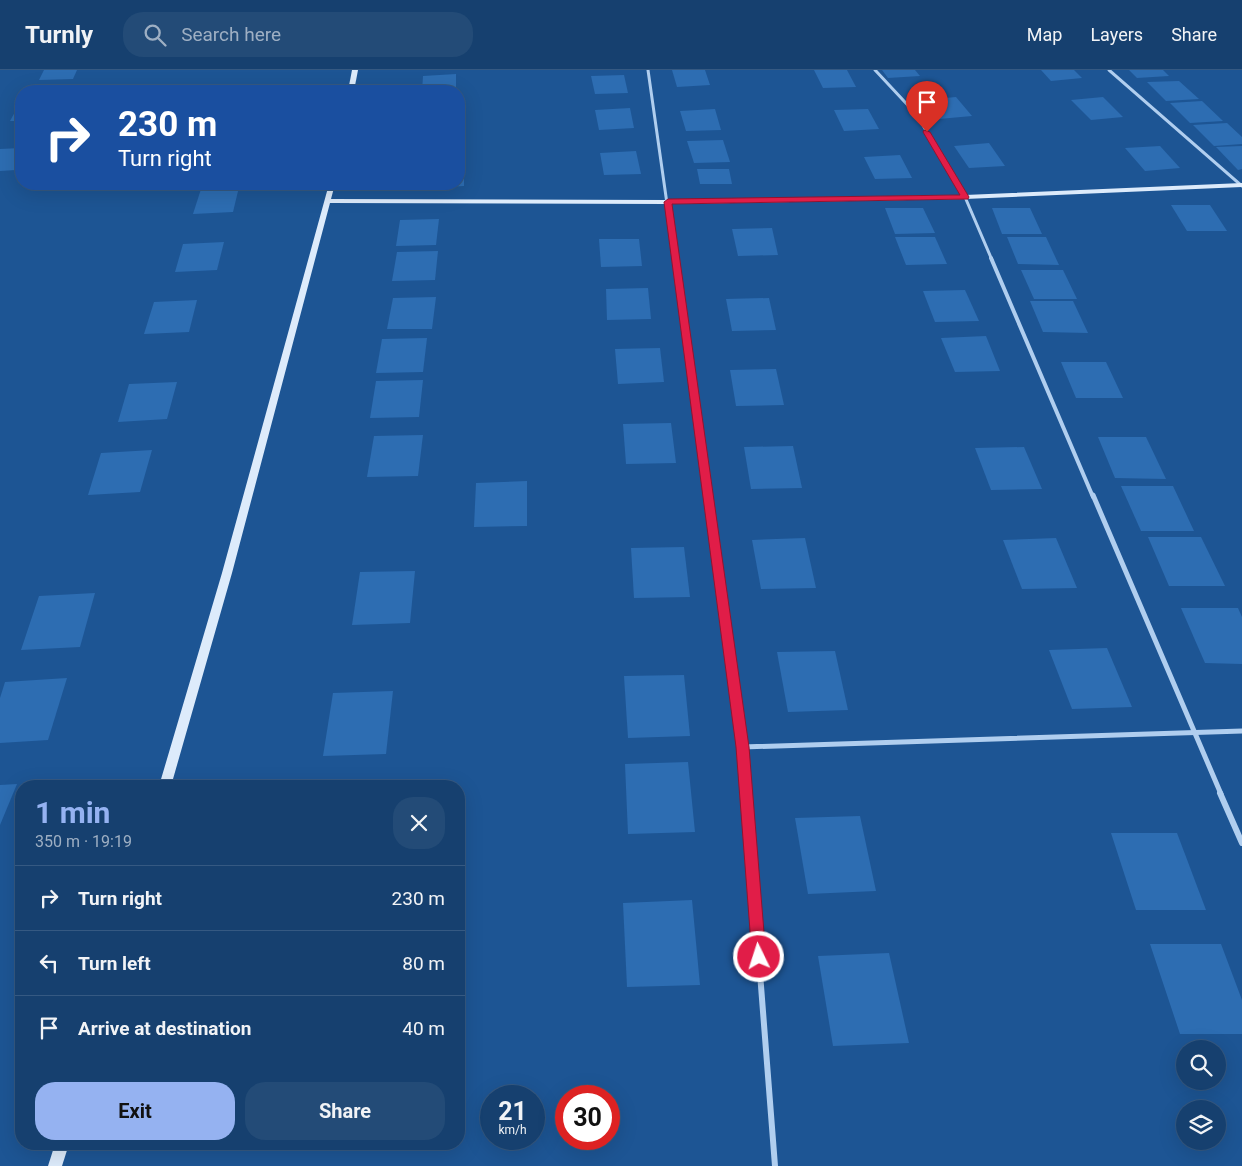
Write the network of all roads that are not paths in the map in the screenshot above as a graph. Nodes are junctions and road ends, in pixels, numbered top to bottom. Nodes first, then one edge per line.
1 (356, 70) edge
2 (648, 70) edge
3 (875, 70) edge
4 (1110, 70) edge
5 (352, 85) edge
6 (1242, 185) edge
7 (331, 190) edge
8 (965, 197) junction
9 (328, 201) junction
10 (668, 202) junction
11 (1192, 731) junction
12 (1242, 731) edge
13 (742, 747) junction
14 (167, 780) edge
15 (1242, 843) edge
16 (60, 1150) edge
17 (56, 1166) edge
18 (776, 1166) edge

1 - 5 street
2 - 10 street
3 - 8 street
4 - 6 street
6 - 8 street
7 - 9 street
8 - 10 street
8 - 11 street
9 - 10 street
9 - 14 street
10 - 13 street
11 - 12 street
11 - 13 street
11 - 15 street
13 - 18 street
16 - 17 street

